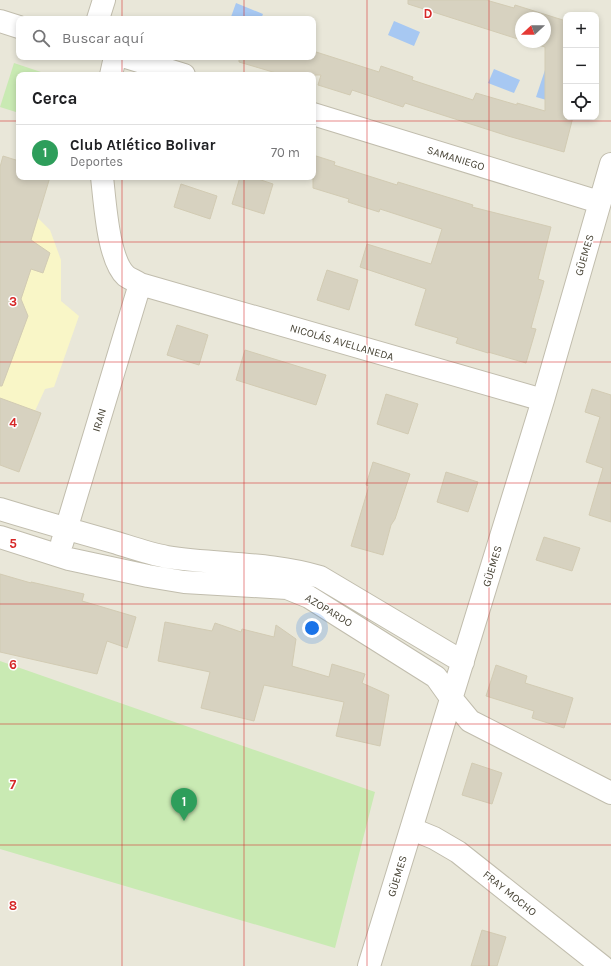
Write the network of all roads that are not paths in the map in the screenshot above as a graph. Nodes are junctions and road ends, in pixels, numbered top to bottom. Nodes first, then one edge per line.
1 (104, 0) edge
2 (99, 16) edge
3 (0, 21) edge
4 (16, 26) edge
5 (114, 60) edge
6 (136, 60) edge
7 (112, 72) edge
8 (174, 72) edge
9 (316, 115) edge
10 (611, 164) edge
11 (102, 180) edge
12 (600, 202) junction
13 (140, 284) junction
14 (543, 400) junction
15 (0, 508) edge
16 (67, 529) junction
17 (0, 537) edge
18 (58, 556) junction
19 (463, 662) junction
20 (451, 698) junction
21 (611, 793) edge
22 (412, 829) junction
23 (369, 966) edge
24 (602, 966) edge

1 - 2 street
3 - 4 street
5 - 7 street
6 - 8 street
9 - 12 street, SAMANIEGO
10 - 12 street, GÜEMES
11 - 13 street, NICOLÁS AVELLANEDA
12 - 14 street, GÜEMES
13 - 14 street, NICOLÁS AVELLANEDA
13 - 16 street, IRAN
14 - 19 street, GÜEMES
15 - 16 street, AZOPARDO
16 - 18 street, IRAN
16 - 19 street, AZOPARDO
17 - 18 street, AZOPARDO
18 - 20 street, AZOPARDO
19 - 20 street, GÜEMES
20 - 21 street, AZOPARDO
20 - 22 street, GÜEMES
22 - 23 street, GÜEMES
22 - 24 street, FRAY MOCHO

